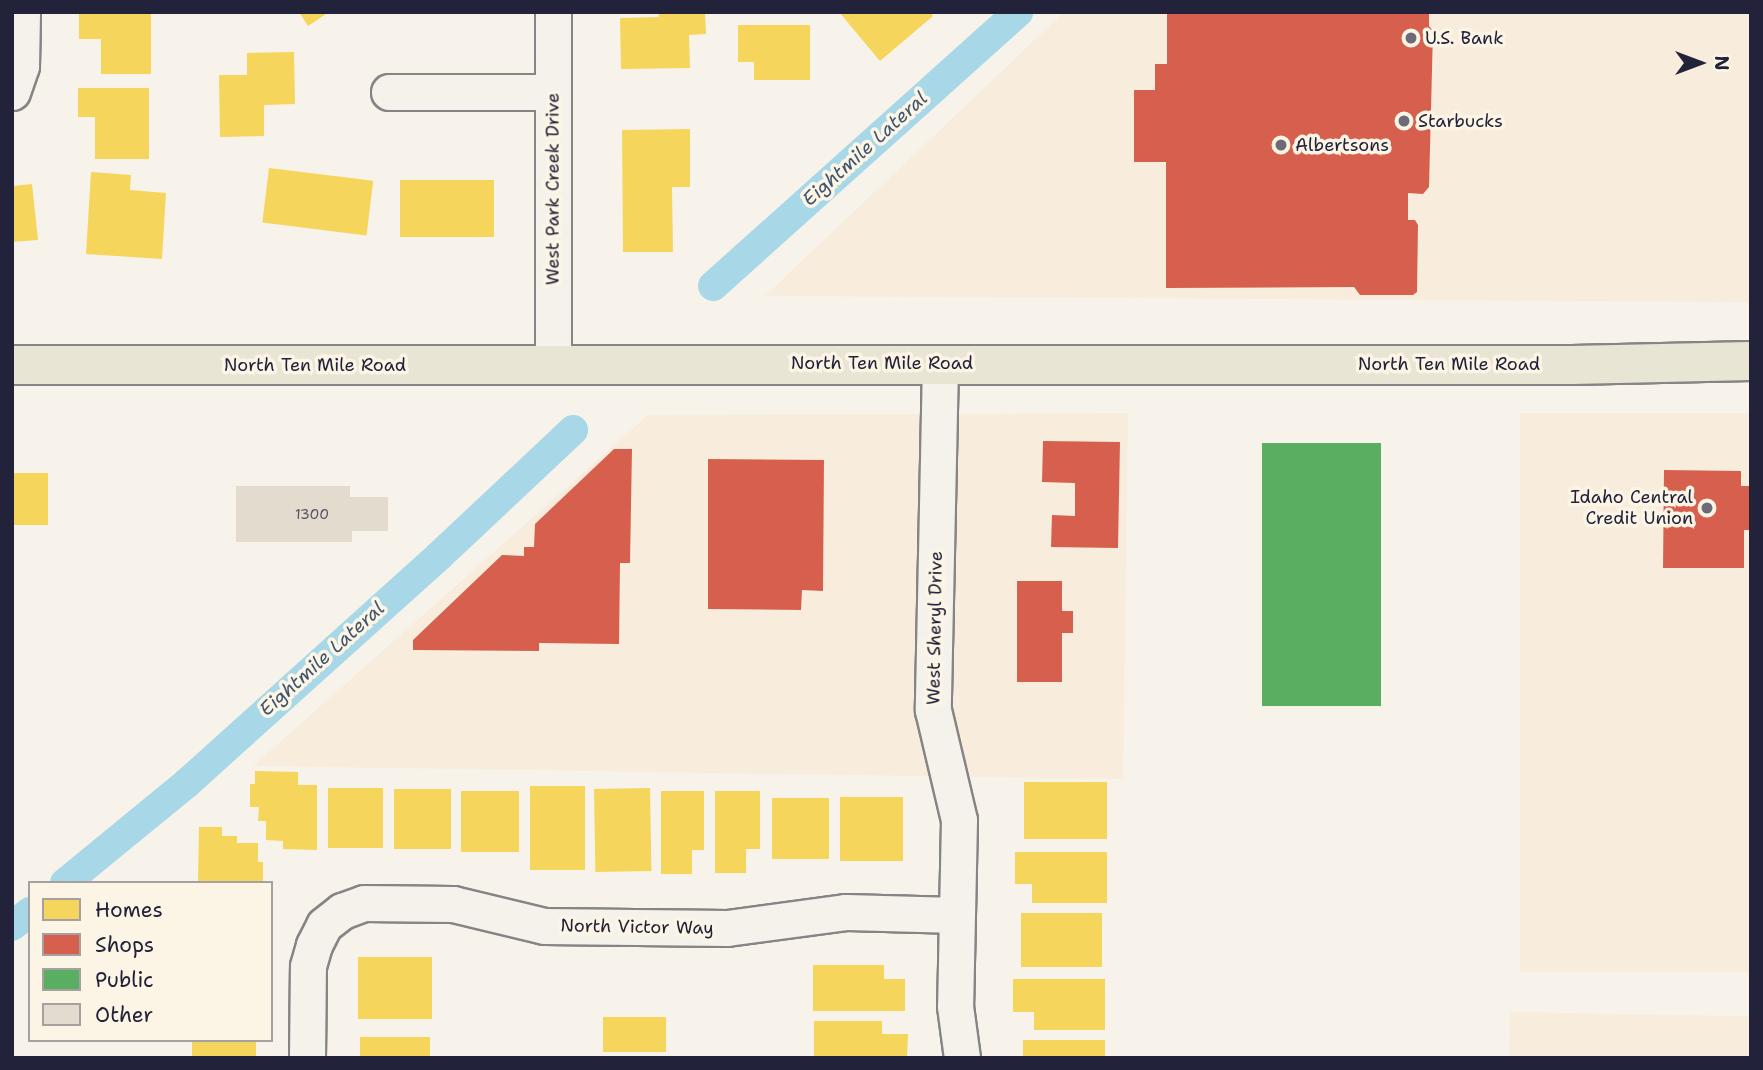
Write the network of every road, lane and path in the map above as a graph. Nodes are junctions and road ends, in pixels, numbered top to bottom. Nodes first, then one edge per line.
1 (22, 12) edge
2 (553, 12) edge
3 (12, 92) edge
4 (553, 92) junction
5 (389, 93) dead end
6 (1751, 361) edge
7 (940, 363) junction
8 (12, 365) edge
9 (553, 365) junction
10 (957, 915) junction
11 (307, 1058) edge
12 (962, 1058) edge

1 - 3 street
2 - 4 street, West Park Creek Drive
4 - 5 street
4 - 9 street, West Park Creek Drive
6 - 7 main road, North Ten Mile Road
7 - 9 main road, North Ten Mile Road
7 - 10 street, West Sheryl Drive
8 - 9 main road, North Ten Mile Road
10 - 11 street, North Victor Way
10 - 12 street, West Sheryl Drive

